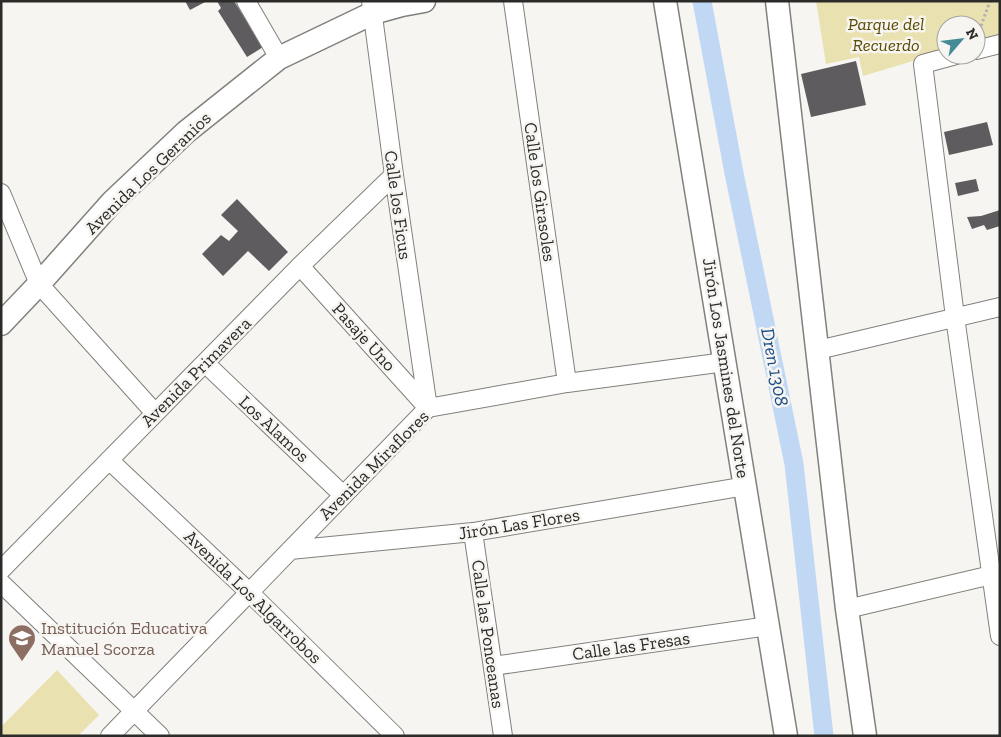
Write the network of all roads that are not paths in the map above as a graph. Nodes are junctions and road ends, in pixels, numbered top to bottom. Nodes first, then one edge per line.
1 (246, 1) edge
2 (424, 1) edge
3 (512, 1) edge
4 (665, 1) edge
5 (777, 1) edge
6 (372, 7) edge
7 (1000, 44) edge
8 (986, 48) edge
9 (279, 58) junction
10 (936, 60) edge
11 (394, 175) junction
12 (1, 194) edge
13 (300, 266) junction
14 (39, 284) junction
15 (1000, 307) edge
16 (955, 317) junction
17 (1, 324) edge
18 (818, 350) junction
19 (725, 362) junction
20 (204, 363) junction
21 (567, 383) junction
22 (428, 408) junction
23 (155, 413) junction
24 (109, 460) junction
25 (746, 486) junction
26 (344, 495) junction
27 (473, 532) junction
28 (290, 550) junction
29 (1, 570) edge
30 (996, 574) edge
31 (1, 583) edge
32 (249, 592) junction
33 (847, 609) junction
34 (768, 626) junction
35 (1000, 636) edge
36 (493, 666) junction
37 (134, 711) junction
38 (110, 736) edge
39 (160, 736) edge
40 (395, 736) edge
41 (503, 736) edge
42 (786, 736) edge
43 (865, 736) edge

1 - 9 street
2 - 6 street, Avenida Los Geranios
3 - 21 street, Calle los Girasoles
4 - 19 street, Jirón Los Jasmines del Norte
5 - 18 street
6 - 9 street, Avenida Los Geranios
6 - 11 street, Calle los Ficus
7 - 8 street
9 - 14 street, Avenida Los Geranios
10 - 16 street
11 - 13 street, Avenida Primavera
11 - 22 street, Calle los Ficus
12 - 14 street
13 - 20 street, Avenida Primavera
13 - 22 street, Pasaje Uno
14 - 17 street, Avenida Los Geranios
14 - 23 street
15 - 16 street
16 - 18 street
16 - 30 street
18 - 33 street
19 - 21 street, Avenida Miraflores
19 - 25 street, Jirón Los Jasmines del Norte
20 - 23 street, Avenida Primavera
20 - 26 street, Los Alamos
21 - 22 street, Avenida Miraflores
22 - 26 street, Avenida Miraflores
23 - 24 street, Avenida Primavera
24 - 29 street, Avenida Primavera
24 - 32 street, Avenida Los Algarrobos
25 - 27 street, Jirón Las Flores
25 - 34 street, Jirón Los Jasmines del Norte
26 - 28 street, Avenida Miraflores
27 - 28 street, Jirón Las Flores
27 - 36 street, Calle las Ponceanas
28 - 32 street, Avenida Miraflores
30 - 33 street
30 - 35 street
31 - 37 street
32 - 37 street, Avenida Miraflores
32 - 40 street, Avenida Los Algarrobos
33 - 43 street
34 - 36 street, Calle las Fresas
34 - 42 street, Jirón Los Jasmines del Norte
36 - 41 street, Calle las Ponceanas
37 - 38 street, Avenida Miraflores
37 - 39 street

